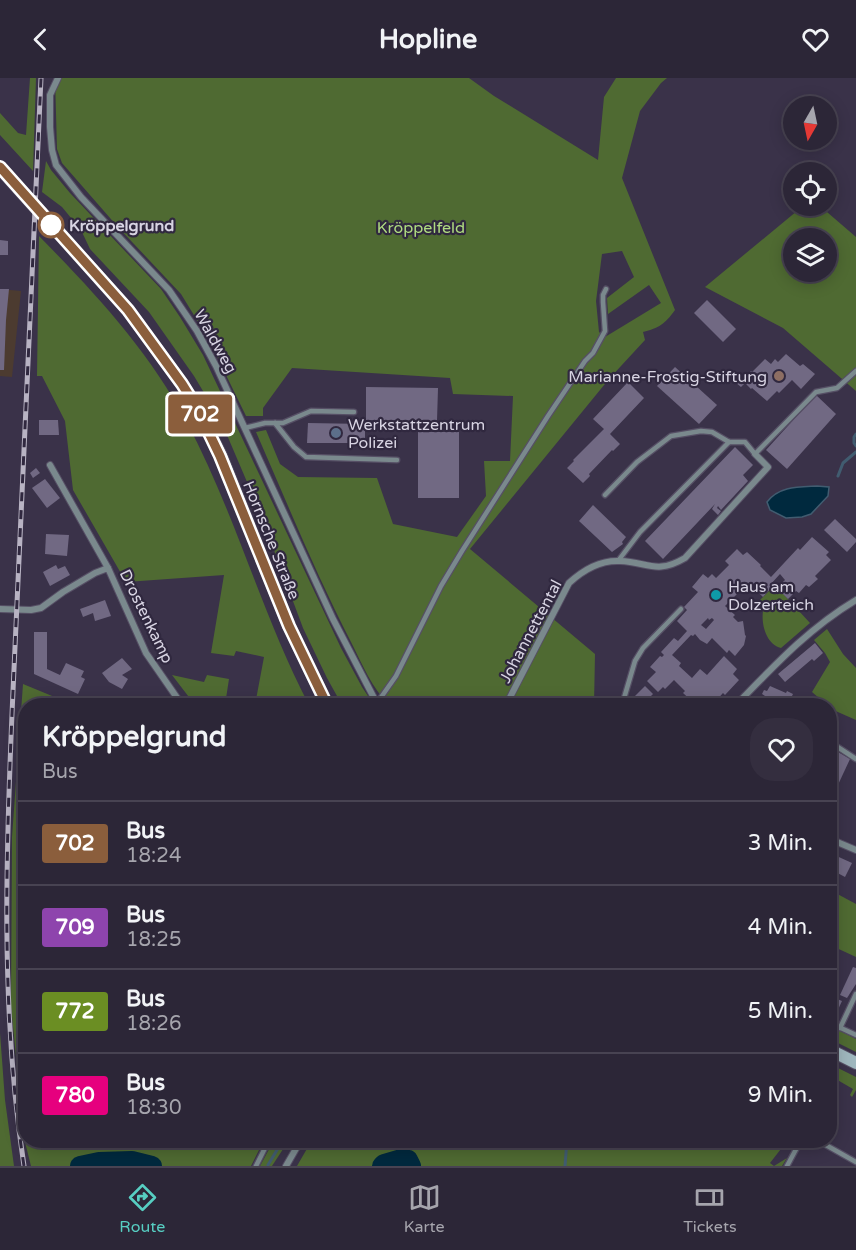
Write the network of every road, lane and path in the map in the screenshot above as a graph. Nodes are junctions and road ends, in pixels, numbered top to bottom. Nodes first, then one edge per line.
1 (58, 78) edge
2 (0, 168) edge
3 (606, 289) dead end
4 (856, 371) edge
5 (354, 412) dead end
6 (275, 423) junction
7 (245, 428) junction
8 (729, 442) junction
9 (755, 454) junction
10 (397, 460) dead end
11 (50, 465) dead end
12 (606, 495) dead end
13 (618, 561) junction
14 (108, 568) junction
15 (856, 600) edge
16 (0, 609) edge
17 (681, 609) dead end
18 (744, 696) joint
19 (177, 698) edge
20 (324, 698) edge
21 (375, 698) edge
22 (382, 698) edge
23 (510, 698) edge
24 (624, 698) edge
25 (747, 698) edge
26 (837, 747) edge
27 (856, 759) edge
28 (837, 842) edge
29 (856, 850) edge
30 (856, 994) edge
31 (837, 1026) edge
32 (840, 1028) junction
33 (856, 1035) edge
34 (837, 1054) edge
35 (856, 1063) edge
36 (265, 1148) edge
37 (296, 1148) edge
38 (797, 1148) edge
39 (831, 1148) edge
40 (856, 1162) edge
41 (256, 1166) edge
42 (286, 1166) edge
43 (787, 1166) edge

1 - 7 street, Waldweg
2 - 20 main road, Hornsche Straße
3 - 22 lane
4 - 9 lane
5 - 6 lane
6 - 7 lane
6 - 10 lane
7 - 21 street, Waldweg
8 - 9 lane
8 - 12 lane
8 - 13 lane
9 - 13 street, Johannettental
11 - 14 street, Drostenkamp
13 - 23 street, Johannettental
14 - 16 street, Drostenkamp
14 - 19 street, Drostenkamp
15 - 18 street
17 - 24 lane
18 - 25 lane
26 - 27 lane
28 - 29 street
30 - 32 lane
31 - 32 lane
32 - 33 lane
34 - 35 main road
36 - 41 lane
37 - 42 street
38 - 43 lane
39 - 40 lane

